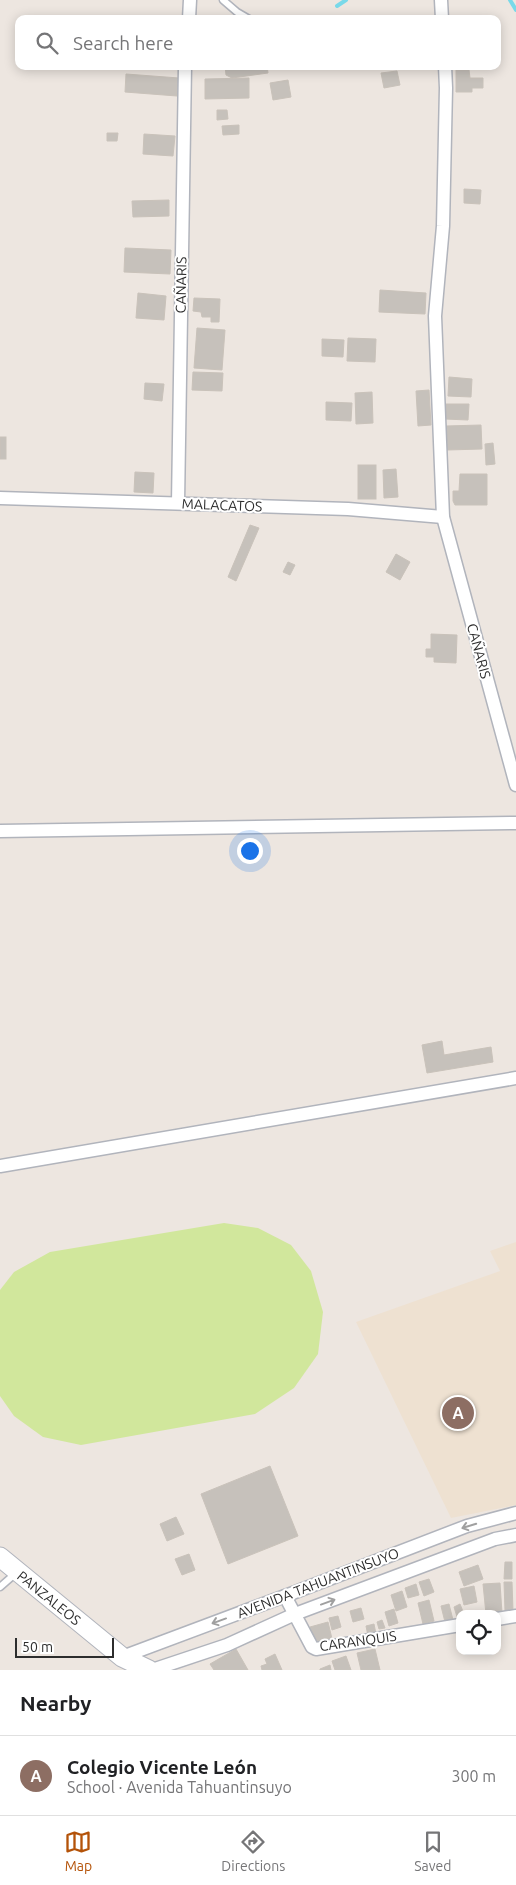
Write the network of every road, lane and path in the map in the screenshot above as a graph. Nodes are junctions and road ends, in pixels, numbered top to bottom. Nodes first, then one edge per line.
1 (190, 0) edge
2 (223, 0) edge
3 (441, 0) edge
4 (189, 15) edge
5 (242, 15) edge
6 (442, 15) edge
7 (185, 70) edge
8 (445, 70) edge
9 (0, 498) edge
10 (178, 503) junction
11 (443, 516) junction
12 (516, 785) edge
13 (516, 824) edge
14 (0, 831) edge
15 (516, 1078) edge
16 (0, 1166) edge
17 (516, 1513) edge
18 (516, 1535) edge
19 (0, 1557) edge
20 (17, 1572) junction
21 (0, 1587) edge
22 (285, 1596) junction
23 (295, 1614) junction
24 (516, 1616) edge
25 (501, 1618) edge
26 (456, 1626) edge
27 (122, 1657) junction
28 (150, 1670) edge

1 - 4 street
2 - 5 lane
3 - 6 street
7 - 10 street, CAÑARIS
8 - 11 street, CAÑARIS
9 - 10 street, MALACATOS
10 - 11 street, MALACATOS
11 - 12 street, CAÑARIS
13 - 14 street
15 - 16 street
17 -> 22 street, AVENIDA TAHUANTINSUYO
23 -> 18 street, AVENIDA TAHUANTINSUYO
19 - 20 street, PANZALEOS
20 - 21 lane
20 - 27 street, PANZALEOS
22 - 23 street, CARANQUIS
22 -> 27 street, AVENIDA TAHUANTINSUYO
23 - 26 street, CARANQUIS
23 - 28 street, AVENIDA TAHUANTINSUYO
24 - 25 street
27 - 28 street, PANZALEOS

